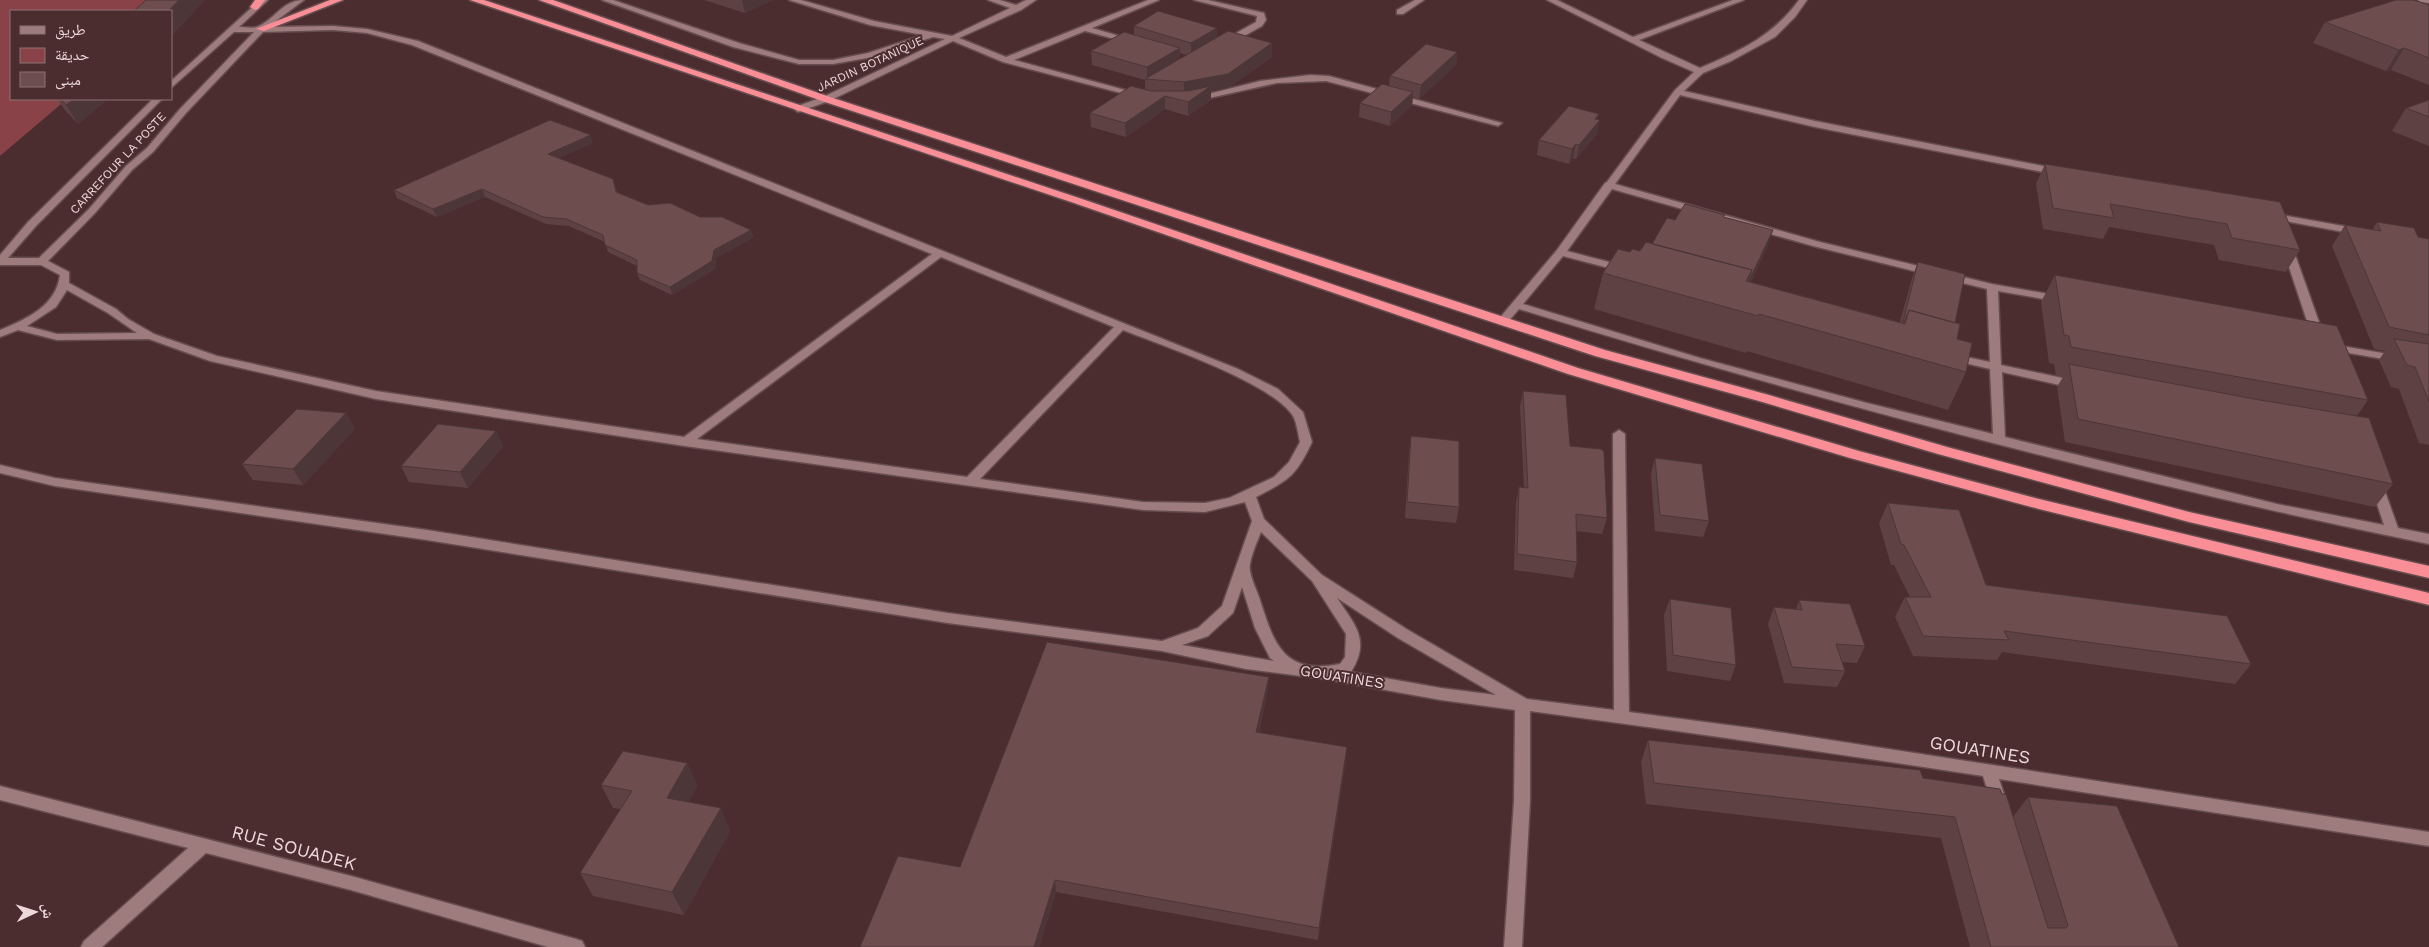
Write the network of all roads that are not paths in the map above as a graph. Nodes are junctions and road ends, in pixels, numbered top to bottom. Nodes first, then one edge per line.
1 (264, 0) edge
2 (300, 0) edge
3 (338, 0) edge
4 (475, 0) edge
5 (544, 0) edge
6 (606, 0) edge
7 (793, 0) edge
8 (992, 0) edge
9 (1032, 0) edge
10 (1155, 0) edge
11 (1198, 0) edge
12 (1420, 0) edge
13 (1551, 0) edge
14 (1740, 0) edge
15 (1803, 0) edge
16 (2422, 0) edge
17 (2429, 2) edge
18 (258, 4) edge
19 (1018, 8) junction
20 (1400, 12) dead end
21 (1084, 28) junction
22 (261, 29) junction
23 (231, 30) junction
24 (931, 34) junction
25 (952, 38) junction
26 (1632, 40) junction
27 (1139, 44) edge
28 (1218, 47) edge
29 (1006, 60) junction
30 (1700, 71) junction
31 (172, 85) edge
32 (1678, 92) junction
33 (1139, 94) edge
34 (157, 100) edge
35 (826, 100) junction
36 (1188, 100) edge
37 (798, 109) junction
38 (1498, 123) dead end
39 (2064, 174) edge
40 (1608, 186) junction
41 (2261, 214) edge
42 (2282, 227) junction
43 (2373, 234) edge
44 (941, 252) junction
45 (1561, 252) junction
46 (42, 261) junction
47 (0, 262) edge
48 (1637, 272) edge
49 (66, 285) junction
50 (1992, 287) junction
51 (2069, 301) edge
52 (1516, 306) junction
53 (1502, 322) junction
54 (1121, 326) junction
55 (18, 327) junction
56 (0, 334) edge
57 (150, 336) junction
58 (2316, 344) junction
59 (1938, 354) edge
60 (2329, 363) edge
61 (2429, 364) edge
62 (1996, 369) junction
63 (2086, 387) edge
64 (1619, 434) dead end
65 (1999, 438) junction
66 (685, 442) junction
67 (0, 469) edge
68 (2372, 473) edge
69 (970, 482) junction
70 (1249, 496) junction
71 (1258, 521) junction
72 (2392, 531) junction
73 (2429, 539) edge
74 (1242, 564) junction
75 (2429, 572) edge
76 (1317, 578) junction
77 (2429, 599) edge
78 (1162, 646) junction
79 (1298, 670) junction
80 (1324, 673) junction
81 (1523, 704) junction
82 (1622, 719) junction
83 (1989, 772) junction
84 (0, 793) edge
85 (2004, 819) edge
86 (2429, 839) edge
87 (203, 845) junction
88 (90, 947) edge
89 (576, 947) edge
90 (1513, 947) edge

1 - 18 street
2 - 22 street, CARREFOUR LA POSTE
3 - 22 highway
4 - 37 highway
5 - 35 highway
6 - 24 street
7 - 24 street
8 - 19 street
9 - 19 street, JARDIN BOTANIQUE
10 - 21 street
11 - 28 street
12 - 20 street
13 - 26 street
14 - 26 street
15 - 30 street
16 - 17 street
18 - 23 street
19 - 25 street, JARDIN BOTANIQUE
21 - 27 street
21 - 29 street
22 - 23 street
22 - 44 street
22 - 46 street, CARREFOUR LA POSTE
23 - 31 street
24 - 25 street
25 - 29 street
25 - 35 street, JARDIN BOTANIQUE
26 - 30 street
29 - 33 street
30 - 32 street
32 - 39 street
32 - 40 street
34 - 47 street, CARREFOUR LA POSTE
35 - 37 street, JARDIN BOTANIQUE
35 - 53 highway
36 - 38 street
37 - 77 highway
40 - 45 street
40 - 50 street
41 - 42 street
42 - 43 street
42 - 58 street
44 - 54 street
44 - 66 street
45 - 48 street
45 - 52 street
46 - 47 street
46 - 49 street
49 - 55 street
49 - 57 street
50 - 51 street
50 - 62 street
52 - 53 street
52 - 65 street
53 - 75 highway
54 - 69 street
54 - 70 street
55 - 56 street
55 - 57 street
57 - 66 street
58 - 60 street
58 - 61 street
59 - 62 street
62 - 63 street
62 - 65 street
64 - 82 street
65 - 72 street
66 - 69 street
67 - 78 street, GOUATINES
68 - 72 street
69 - 70 street
70 - 71 street
71 - 74 street
71 - 76 street
72 - 73 street
74 - 78 street
74 - 79 street
76 - 80 street
76 - 81 street
78 - 79 street, GOUATINES
79 - 80 street, GOUATINES
80 - 81 street, GOUATINES
81 - 82 street, GOUATINES
81 - 90 street
82 - 83 street, GOUATINES
83 - 85 street
83 - 86 street, GOUATINES
84 - 87 street, RUE SOUADEK
87 - 88 street
87 - 89 street, RUE SOUADEK

